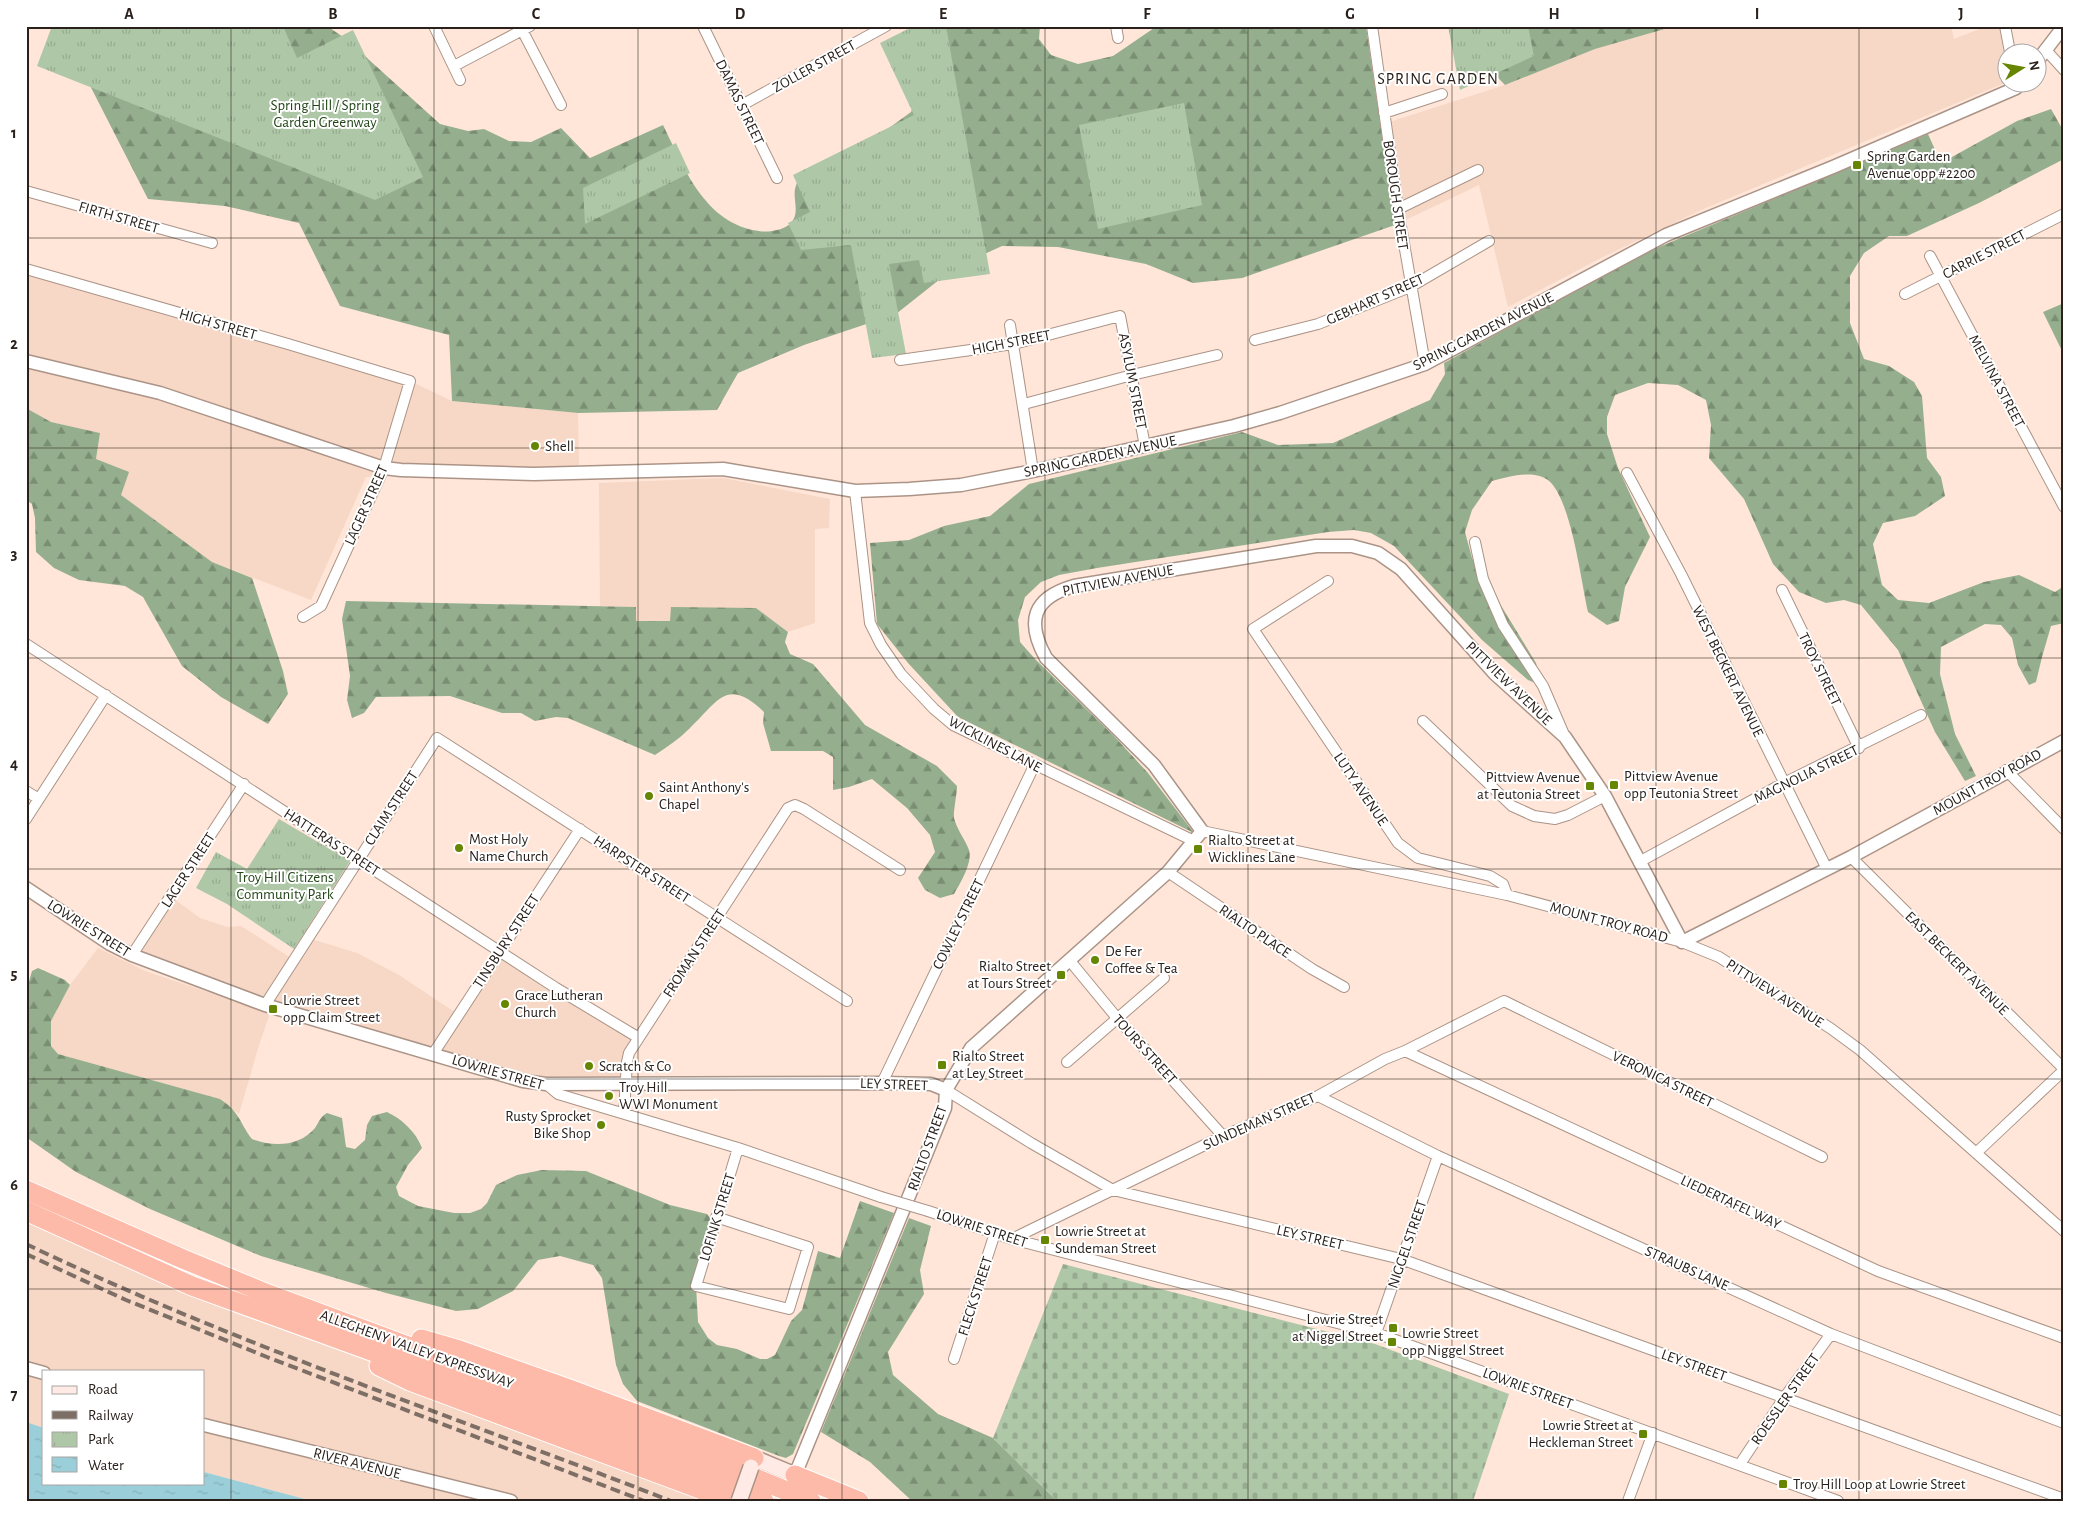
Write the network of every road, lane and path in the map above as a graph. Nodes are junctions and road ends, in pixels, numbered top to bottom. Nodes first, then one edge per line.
1 (434, 26) edge
2 (703, 26) edge
3 (886, 26) edge
4 (1116, 26) edge
5 (1372, 26) edge
6 (2005, 26) edge
7 (2064, 26) edge
8 (524, 28) edge
9 (1118, 38) dead end
10 (2008, 42) edge
11 (2048, 45) edge
12 (2048, 52) edge
13 (454, 66) junction
14 (2064, 70) edge
15 (460, 80) dead end
16 (1999, 92) edge
17 (1442, 94) dead end
18 (561, 104) dead end
19 (742, 105) junction
20 (1384, 113) junction
21 (1478, 170) dead end
22 (777, 178) dead end
23 (26, 191) edge
24 (1398, 209) junction
25 (2064, 214) edge
26 (1489, 241) dead end
27 (212, 243) dead end
28 (1930, 256) dead end
29 (26, 269) edge
30 (1941, 275) junction
31 (1410, 286) junction
32 (1905, 294) dead end
33 (1120, 316) joint
34 (1010, 325) dead end
35 (1255, 340) dead end
36 (1013, 344) junction
37 (1217, 355) dead end
38 (900, 360) dead end
39 (26, 361) edge
40 (1425, 364) junction
41 (1132, 375) junction
42 (410, 381) joint
43 (1024, 404) junction
44 (1145, 446) junction
45 (384, 468) junction
46 (1033, 471) junction
47 (1627, 473) dead end
48 (855, 492) junction
49 (2064, 507) edge
50 (1475, 542) dead end
51 (1328, 581) dead end
52 (1782, 590) dead end
53 (303, 617) dead end
54 (26, 644) edge
55 (106, 695) junction
56 (1921, 715) dead end
57 (1424, 721) dead end
58 (1565, 736) junction
59 (437, 738) joint
60 (2064, 740) edge
61 (1859, 748) junction
62 (1034, 766) junction
63 (2006, 770) junction
64 (1784, 783) junction
65 (244, 784) junction
66 (26, 791) edge
67 (1604, 796) junction
68 (39, 799) junction
69 (26, 818) edge
70 (580, 829) junction
71 (2064, 829) edge
72 (1198, 836) junction
73 (1851, 857) junction
74 (358, 858) junction
75 (1639, 862) junction
76 (1827, 869) junction
77 (900, 870) dead end
78 (1168, 872) junction
79 (26, 888) edge
80 (1507, 895) junction
81 (718, 917) junction
82 (1682, 942) junction
83 (499, 951) junction
84 (132, 955) junction
85 (1070, 961) junction
86 (1164, 978) dead end
87 (1344, 987) dead end
88 (847, 1001) dead end
89 (1504, 1001) joint
90 (265, 1005) junction
91 (1117, 1018) junction
92 (639, 1038) junction
93 (1405, 1051) junction
94 (433, 1054) junction
95 (1068, 1062) dead end
96 (2064, 1069) edge
97 (627, 1083) junction
98 (882, 1083) junction
99 (546, 1084) junction
100 (946, 1090) junction
101 (1318, 1096) junction
102 (624, 1113) junction
103 (1224, 1136) junction
104 (738, 1148) junction
105 (1976, 1153) junction
106 (1438, 1156) junction
107 (1822, 1157) dead end
108 (26, 1190) edge
109 (1113, 1190) junction
110 (26, 1211) edge
111 (716, 1217) junction
112 (2064, 1231) edge
113 (995, 1233) junction
114 (1012, 1239) junction
115 (1401, 1259) junction
116 (268, 1294) junction
117 (283, 1321) junction
118 (1376, 1333) junction
119 (1831, 1334) junction
120 (2064, 1338) edge
121 (954, 1359) dead end
122 (26, 1368) edge
123 (42, 1372) edge
124 (1784, 1398) junction
125 (2064, 1422) edge
126 (205, 1424) edge
127 (1653, 1433) junction
128 (752, 1462) junction
129 (1740, 1464) junction
130 (795, 1475) junction
131 (2064, 1500) edge
132 (511, 1501) edge
133 (724, 1501) edge
134 (739, 1501) edge
135 (764, 1501) edge
136 (811, 1501) edge
137 (859, 1501) edge
138 (1628, 1501) edge
139 (1838, 1501) edge

1 - 13 street
2 - 19 street, DAMAS STREET
3 - 19 street, ZOLLER STREET
4 - 9 street
5 - 20 street, BOROUGH STREET
6 - 10 street
7 - 11 street
8 - 13 street
8 - 18 street
12 - 14 street
13 - 15 street
16 - 40 street, SPRING GARDEN AVENUE
17 - 20 street
19 - 22 street, DAMAS STREET
20 - 24 street, BOROUGH STREET
21 - 24 street
23 - 27 street, FIRTH STREET
24 - 31 street, BOROUGH STREET
25 - 30 street, CARRIE STREET
26 - 31 street, GEBHART STREET
28 - 30 street, MELVINA STREET
29 - 42 street, HIGH STREET
30 - 32 street, CARRIE STREET
30 - 49 street, MELVINA STREET
31 - 35 street, GEBHART STREET
31 - 40 street, BOROUGH STREET
33 - 36 street, HIGH STREET
33 - 41 street, ASYLUM STREET
34 - 36 street
36 - 38 street, HIGH STREET
36 - 43 street
37 - 41 street
39 - 45 street, SPRING GARDEN AVENUE
40 - 44 street, SPRING GARDEN AVENUE
41 - 43 street
41 - 44 street, ASYLUM STREET
42 - 45 street, LAGER STREET
43 - 46 street
44 - 46 street, SPRING GARDEN AVENUE
45 - 48 street, SPRING GARDEN AVENUE
45 - 53 street, LAGER STREET
46 - 48 street, SPRING GARDEN AVENUE
47 - 64 street, WEST BECKERT AVENUE
48 - 62 street, WICKLINES LANE
50 - 58 street
51 - 80 street, LUTY AVENUE
52 - 61 street, TROY STREET
54 - 55 street, HATTERAS STREET
55 - 65 street, HATTERAS STREET
55 - 68 street
56 - 61 street, MAGNOLIA STREET
57 - 67 street
58 - 67 street, PITTVIEW AVENUE
58 - 72 street, PITTVIEW AVENUE
59 - 70 street, HARPSTER STREET
59 - 74 street, CLAIM STREET
60 - 63 street, MOUNT TROY ROAD
61 - 64 street, MAGNOLIA STREET
62 - 72 street, WICKLINES LANE
62 - 98 street, COWLEY STREET
63 - 71 street
63 - 73 street, MOUNT TROY ROAD
64 - 75 street, MAGNOLIA STREET
64 - 76 street, WEST BECKERT AVENUE
65 - 74 street, HATTERAS STREET
65 - 84 street, LAGER STREET
66 - 68 street
67 - 75 street, PITTVIEW AVENUE
68 - 69 street
70 - 81 street, HARPSTER STREET
70 - 83 street, TINSBURY STREET
72 - 78 street, RIALTO STREET
72 - 80 street, MOUNT TROY ROAD
73 - 76 street, MOUNT TROY ROAD
73 - 96 street, EAST BECKERT AVENUE
74 - 83 street, HATTERAS STREET
74 - 90 street, CLAIM STREET
75 - 82 street, PITTVIEW AVENUE
76 - 82 street, MOUNT TROY ROAD
77 - 81 street, FROMAN STREET
78 - 85 street, RIALTO STREET
78 - 87 street, RIALTO PLACE
79 - 84 street, LOWRIE STREET
80 - 82 street, MOUNT TROY ROAD
81 - 88 street, HARPSTER STREET
81 - 92 street, FROMAN STREET
82 - 105 street, PITTVIEW AVENUE
83 - 92 street, HATTERAS STREET
83 - 94 street, TINSBURY STREET
84 - 90 street, LOWRIE STREET
85 - 91 street, TOURS STREET
85 - 100 street, RIALTO STREET
86 - 91 street
89 - 93 street, SUNDEMAN STREET
89 - 107 street, VERONICA STREET
90 - 94 street, LOWRIE STREET
91 - 95 street
91 - 103 street, TOURS STREET
92 - 97 street, FROMAN STREET
93 - 101 street, SUNDEMAN STREET
93 - 120 street, LIEDERTAFEL WAY
94 - 99 street, LOWRIE STREET
96 - 105 street
97 - 98 street, LEY STREET
97 - 99 street, LEY STREET
97 - 102 street, FROMAN STREET
98 - 100 street, LEY STREET
99 - 102 street, LOWRIE STREET
100 - 109 street, LEY STREET
100 - 130 street, RIALTO STREET
101 - 103 street, SUNDEMAN STREET
101 - 106 street, STRAUBS LANE
102 - 104 street, LOWRIE STREET
103 - 109 street, SUNDEMAN STREET
104 - 111 street, LOFINK STREET
104 - 113 street, LOWRIE STREET, bridge
105 - 112 street, PITTVIEW AVENUE
106 - 115 street, NIGGEL STREET
106 - 119 street, STRAUBS LANE
108 - 116 highway, ALLEGHENY VALLEY EXPRESSWAY
109 - 114 street, SUNDEMAN STREET
109 - 115 street, LEY STREET
110 - 117 highway, ALLEGHENY VALLEY EXPRESSWAY
111 - 111 street, LOFINK STREET
113 - 114 street, LOWRIE STREET
113 - 121 street, FLECK STREET
114 - 118 street, LOWRIE STREET
115 - 118 street, NIGGEL STREET
115 - 124 street, LEY STREET
116 - 128 highway
116 - 136 highway, ALLEGHENY VALLEY EXPRESSWAY
117 - 133 highway
117 - 135 highway, ALLEGHENY VALLEY EXPRESSWAY
118 - 127 street, LOWRIE STREET
119 - 124 street, ROESSLER STREET
119 - 125 street, STRAUBS LANE
122 - 123 street
124 - 129 street, ROESSLER STREET
124 - 131 street, LEY STREET
126 - 132 street, RIVER AVENUE
127 - 129 street, LOWRIE STREET
127 - 138 street
128 - 130 main road
128 - 134 main road, bridge
129 - 139 street, LOWRIE STREET
130 - 137 highway

